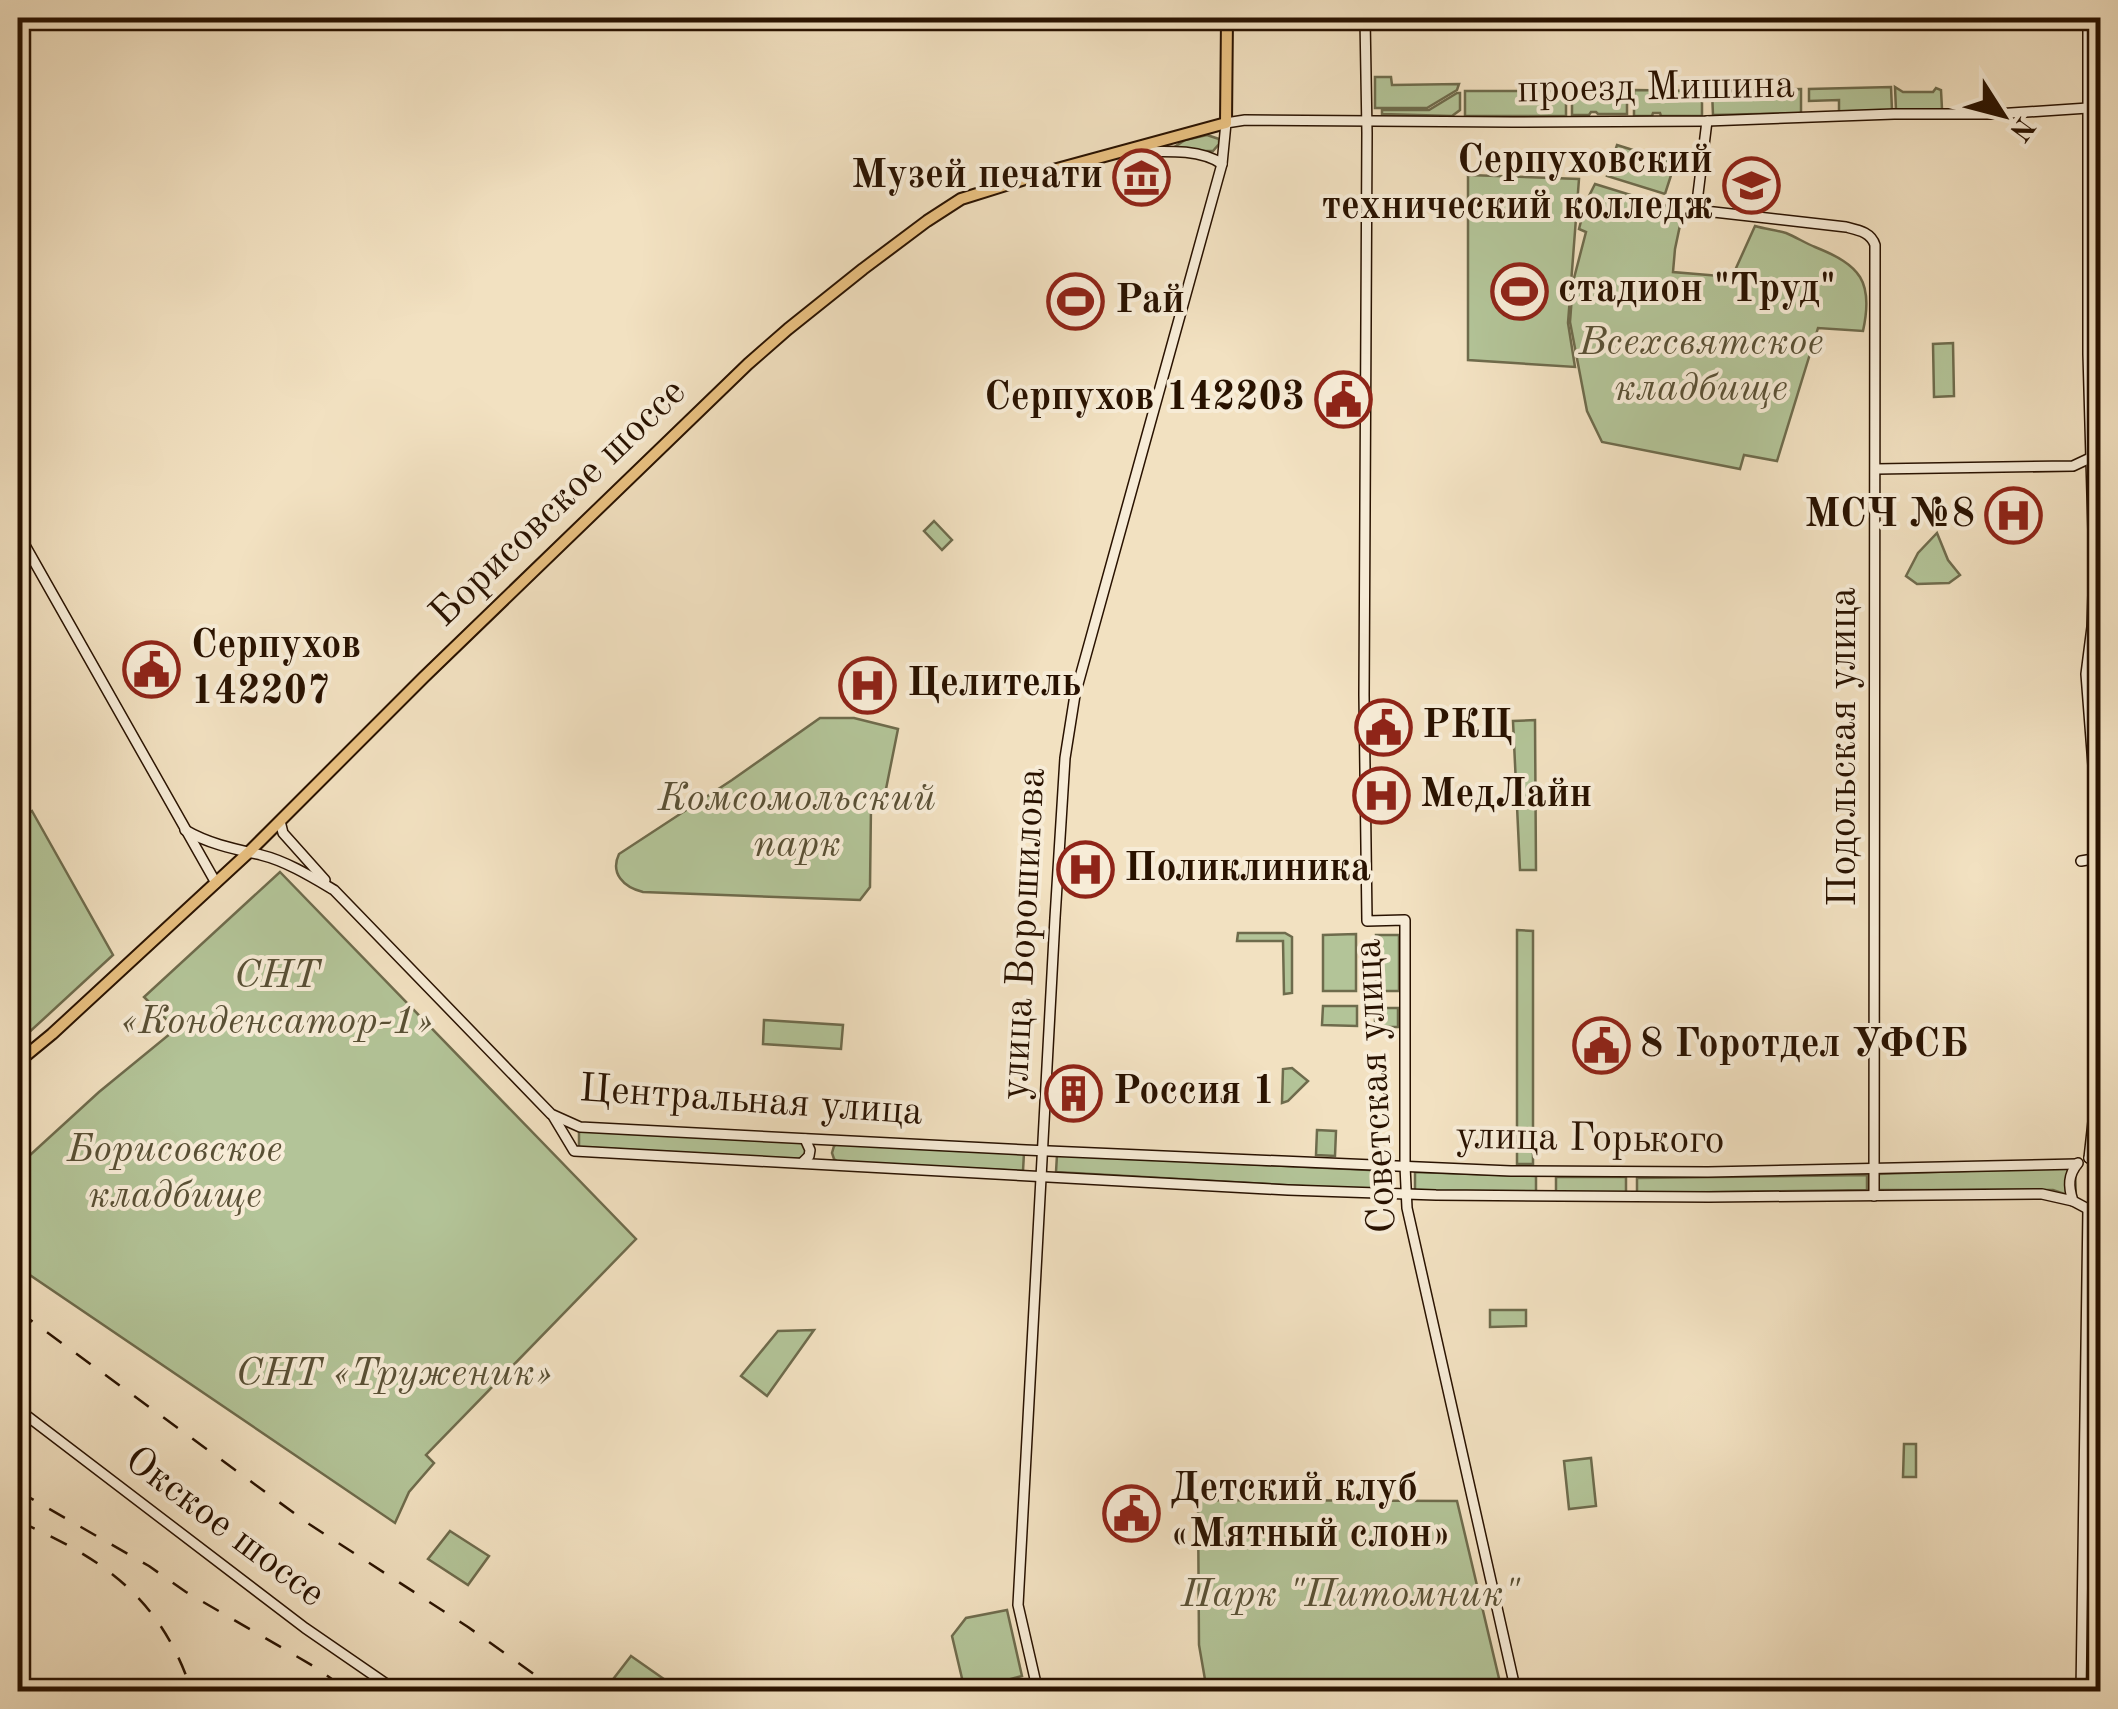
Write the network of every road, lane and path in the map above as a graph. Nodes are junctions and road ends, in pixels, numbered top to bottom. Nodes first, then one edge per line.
1 (1226, 18) edge
2 (1364, 18) edge
3 (2088, 18) edge
4 (2088, 108) junction
5 (1367, 120) junction
6 (1708, 120) junction
7 (1226, 123) junction
8 (1176, 135) junction
9 (1122, 152) junction
10 (1177, 152) junction
11 (1222, 164) junction
12 (2090, 458) junction
13 (1876, 469) junction
14 (18, 533) edge
15 (280, 821) junction
16 (185, 830) junction
17 (248, 854) junction
18 (2099, 858) edge
19 (2080, 862) dead end
20 (216, 883) junction
21 (2100, 886) edge
22 (334, 890) junction
23 (18, 1062) edge
24 (552, 1114) junction
25 (580, 1127) junction
26 (805, 1139) junction
27 (834, 1140) junction
28 (571, 1147) junction
29 (1042, 1150) junction
30 (2089, 1158) junction
31 (802, 1163) junction
32 (833, 1164) junction
33 (2077, 1164) junction
34 (1405, 1166) junction
35 (2100, 1169) edge
36 (1874, 1170) junction
37 (1040, 1175) junction
38 (1406, 1194) junction
39 (1874, 1196) junction
40 (2100, 1198) edge
41 (2073, 1200) junction
42 (2088, 1209) junction
43 (18, 1409) edge
44 (1038, 1687) edge
45 (398, 1692) edge
46 (1001, 1692) edge
47 (1516, 1692) edge
48 (2081, 1692) edge

1 - 7 main road, улица Ворошилова
2 - 5 street, Советская улица
3 - 4 street
4 - 6 street, проезд Мишина
4 - 12 street
5 - 6 street, проезд Мишина
5 - 7 street, проезд Мишина
5 - 34 street, Советская улица
6 - 13 street, Подольская улица
7 - 8 main road, Борисовское шоссе
7 - 11 street, улица Ворошилова
8 - 9 main road, Борисовское шоссе
8 - 10 street
9 - 10 street
9 - 15 main road, Борисовское шоссе
10 - 11 street
11 - 29 street, улица Ворошилова
12 - 13 street
12 - 18 street
13 - 36 street, Подольская улица
14 - 16 street
15 - 17 main road, Борисовское шоссе
15 - 22 street
16 - 17 street, Центральная улица
16 - 20 street
17 - 20 main road, Борисовское шоссе
17 - 22 street, Центральная улица
18 - 19 street
18 - 21 street
20 - 23 main road, Борисовское шоссе
21 - 30 street
22 - 24 street, Центральная улица
24 - 25 street, Центральная улица
24 - 28 street
25 - 26 street, Центральная улица
25 - 28 street
26 - 27 street, Центральная улица
26 - 31 street
27 - 29 street, Центральная улица
27 - 32 street
28 - 31 street, Центральная улица
29 - 34 street, улица Горького
29 - 37 street, улица Ворошилова
30 - 33 street
30 - 35 street
31 - 32 street, Центральная улица
32 - 37 street, Центральная улица
33 - 36 street, улица Горького
33 - 41 street
34 - 36 street, улица Горького
34 - 38 street, Советская улица
36 - 39 street, Подольская улица
37 - 38 street, улица Горького
37 - 44 street, улица Ворошилова
38 - 39 street, улица Горького
38 - 47 street, Советская улица
39 - 41 street, улица Горького
40 - 42 street
41 - 42 street
42 - 48 street
43 - 45 street, Окское шоссе
44 - 46 street

